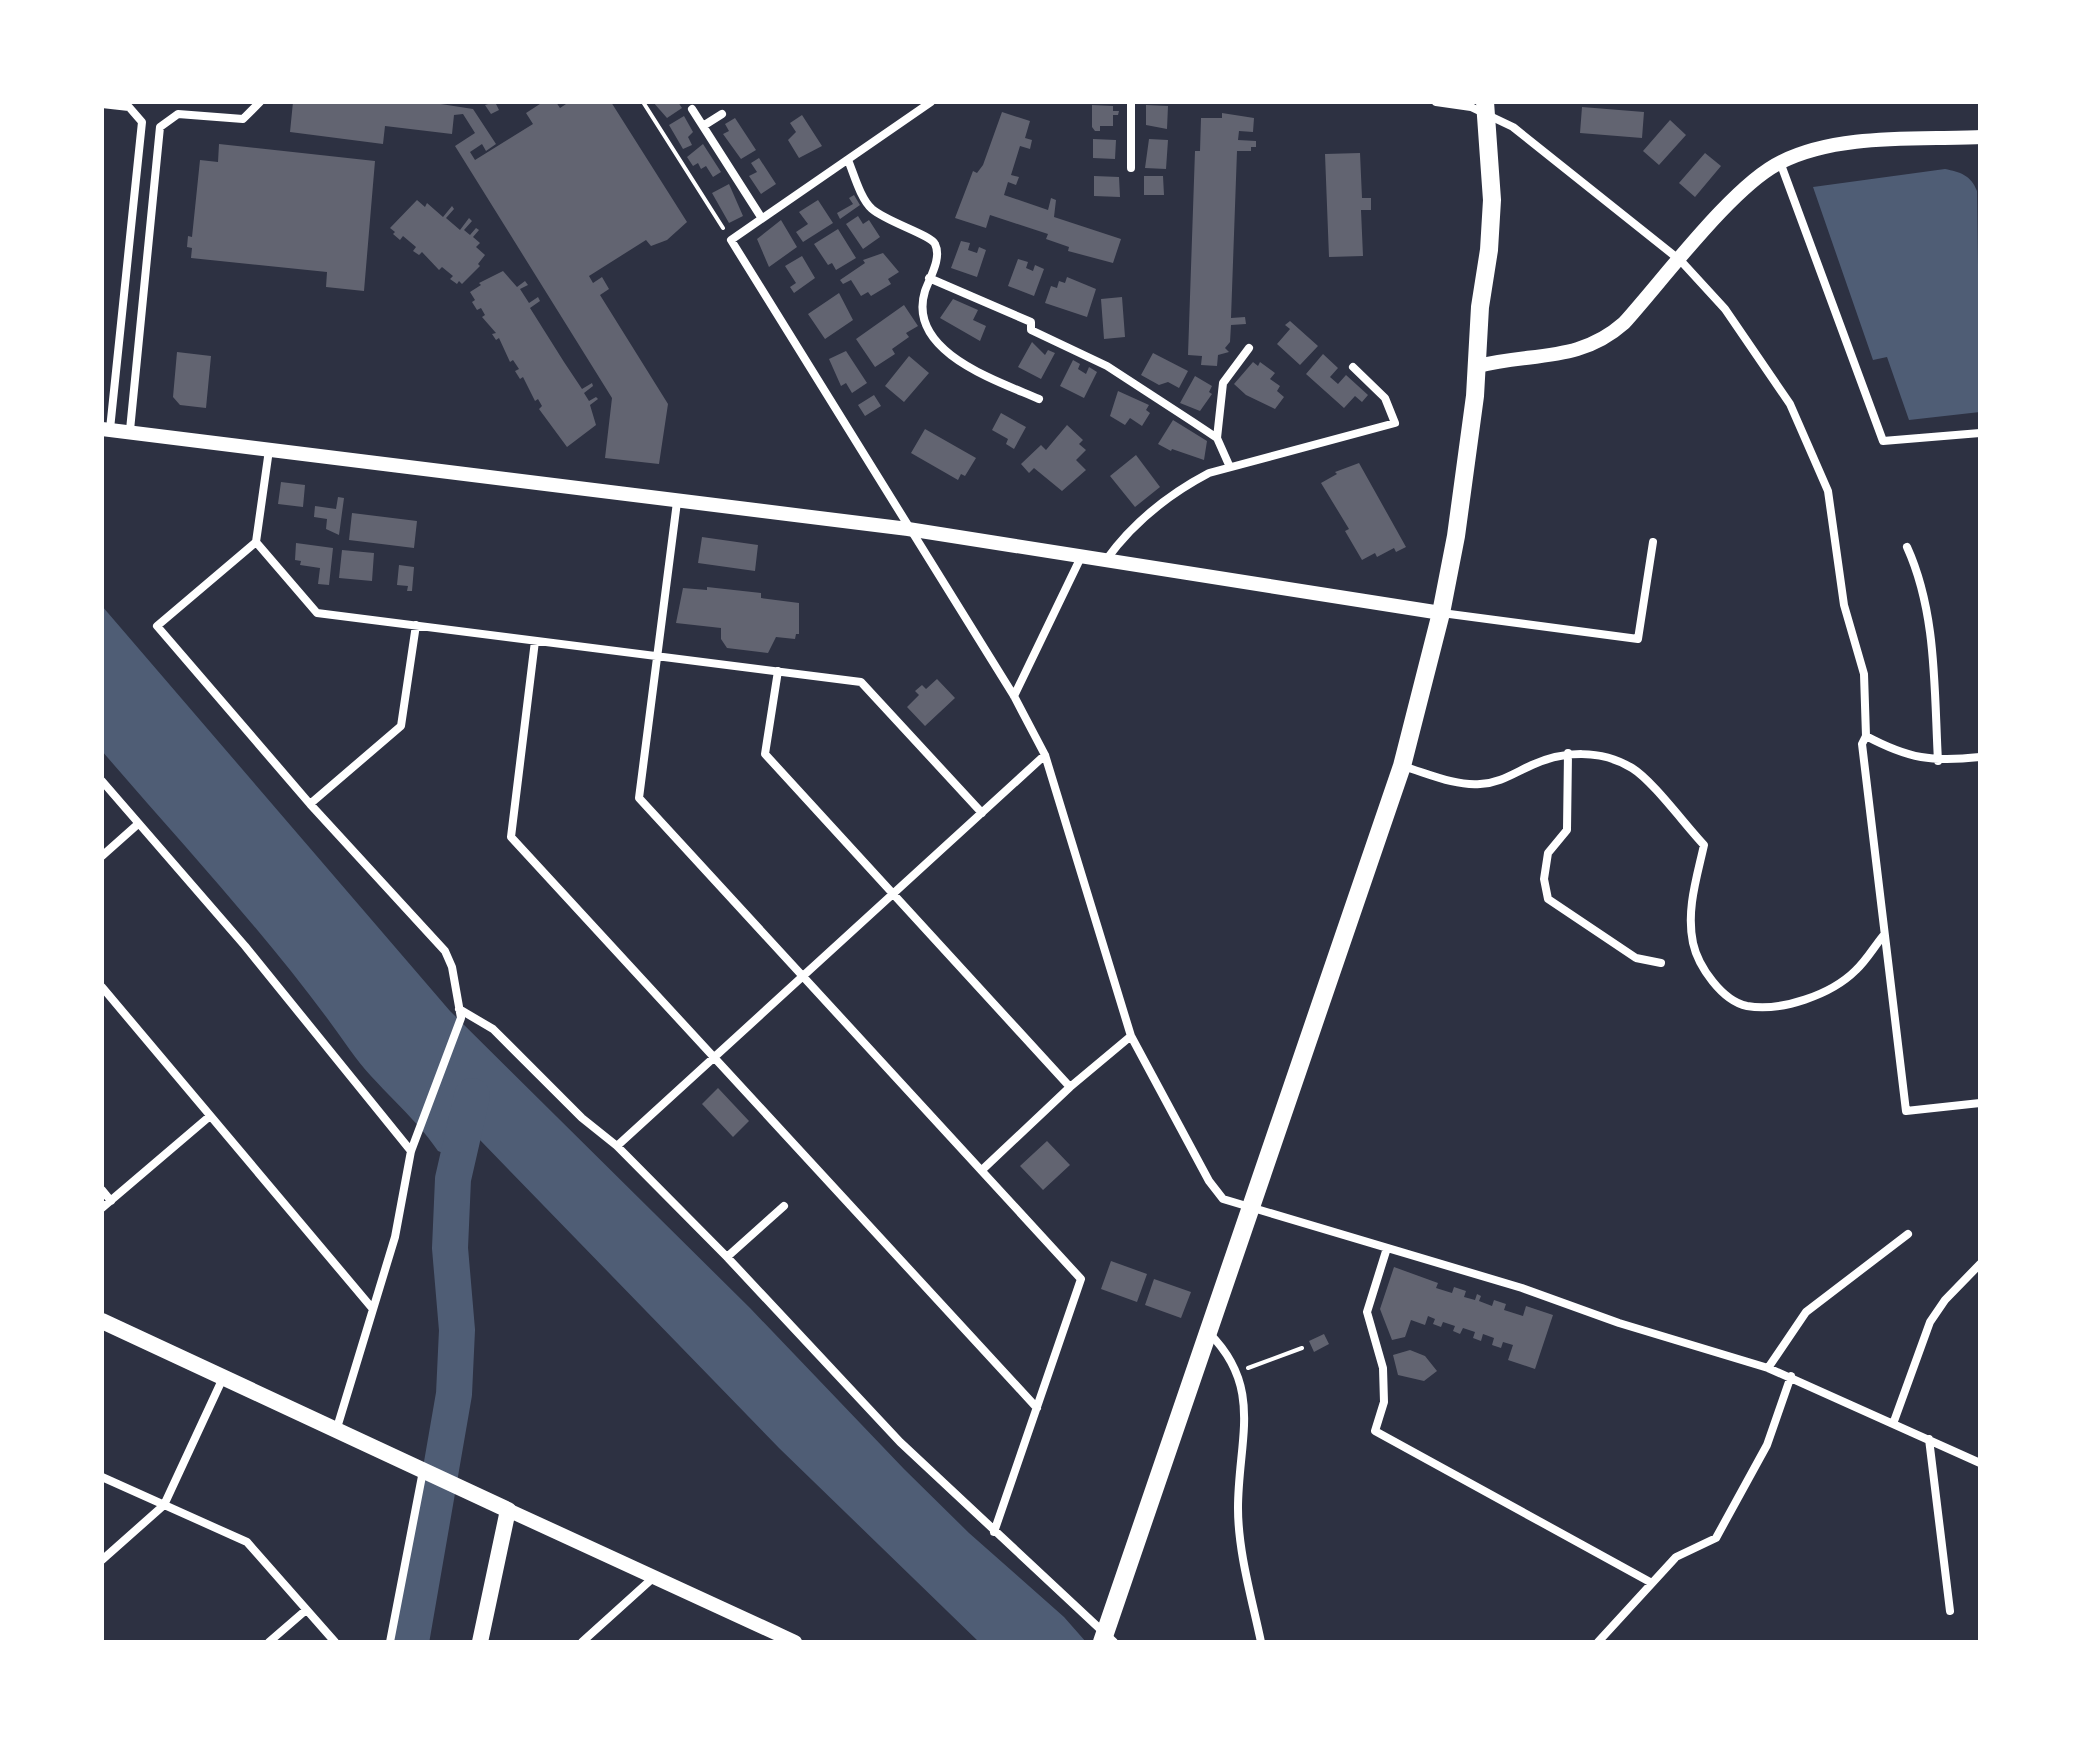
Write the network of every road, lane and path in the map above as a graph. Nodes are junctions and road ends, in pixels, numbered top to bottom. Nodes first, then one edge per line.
1 (260, 102) edge
2 (643, 102) edge
3 (931, 102) edge
4 (1131, 102) edge
5 (1436, 102) edge
6 (1485, 102) edge
7 (102, 104) edge
8 (692, 109) dead end
9 (722, 114) dead end
10 (703, 126) junction
11 (1980, 137) edge
12 (848, 160) junction
13 (1780, 162) junction
14 (1131, 168) dead end
15 (761, 217) junction
16 (731, 240) junction
17 (1681, 261) junction
18 (929, 278) junction
19 (1249, 348) dead end
20 (1478, 366) junction
21 (1353, 367) dead end
22 (1039, 399) dead end
23 (106, 429) edge
24 (130, 430) junction
25 (1980, 433) edge
26 (1217, 438) junction
27 (269, 450) junction
28 (1229, 465) junction
29 (677, 502) junction
30 (908, 529) junction
31 (256, 542) junction
32 (1653, 542) dead end
33 (1907, 547) dead end
34 (1081, 557) junction
35 (1105, 561) junction
36 (1441, 613) junction
37 (416, 625) junction
38 (535, 641) junction
39 (657, 656) junction
40 (778, 671) junction
41 (1014, 696) junction
42 (1866, 736) junction
43 (1568, 753) junction
44 (1045, 755) junction
45 (1980, 757) edge
46 (1938, 761) junction
47 (1402, 766) junction
48 (102, 781) edge
49 (310, 804) junction
50 (982, 813) junction
51 (138, 824) junction
52 (102, 856) edge
53 (893, 895) junction
54 (1883, 936) junction
55 (1661, 963) dead end
56 (804, 976) junction
57 (102, 987) edge
58 (460, 1013) junction
59 (1131, 1036) junction
60 (714, 1058) junction
61 (1070, 1087) junction
62 (1980, 1103) edge
63 (210, 1116) junction
64 (617, 1146) junction
65 (411, 1151) junction
66 (982, 1170) junction
67 (102, 1190) edge
68 (111, 1201) junction
69 (784, 1206) dead end
70 (1253, 1207) junction
71 (102, 1208) edge
72 (1908, 1234) dead end
73 (1387, 1248) junction
74 (727, 1257) junction
75 (1980, 1264) edge
76 (372, 1308) junction
77 (102, 1321) edge
78 (1209, 1332) junction
79 (1302, 1348) dead end
80 (1768, 1368) junction
81 (1236, 1372) junction
82 (1791, 1376) junction
83 (222, 1380) junction
84 (1037, 1408) junction
85 (1893, 1424) junction
86 (335, 1432) junction
87 (1929, 1439) junction
88 (1980, 1463) edge
89 (429, 1474) junction
90 (102, 1477) edge
91 (164, 1505) junction
92 (508, 1510) junction
93 (994, 1532) junction
94 (102, 1560) edge
95 (654, 1577) junction
96 (1650, 1582) junction
97 (306, 1610) junction
98 (1950, 1611) dead end
99 (1107, 1639) edge
100 (269, 1642) edge
101 (335, 1642) edge
102 (390, 1642) edge
103 (480, 1642) edge
104 (582, 1642) edge
105 (795, 1642) edge
106 (1261, 1642) edge
107 (1598, 1642) edge

1 - 24 street
2 - 16 path
3 - 12 street
4 - 14 street
5 - 17 street
6 - 20 main road
7 - 23 street
8 - 10 street
9 - 10 street
10 - 15 street
11 - 13 street
12 - 15 street
12 - 18 street
13 - 17 street
13 - 25 street
15 - 16 street
16 - 30 street
17 - 20 street
17 - 42 street
18 - 22 street
18 - 26 street
19 - 26 street
20 - 36 main road
21 - 28 street
23 - 24 street
24 - 27 street
26 - 28 street
27 - 29 street
27 - 31 street
28 - 35 street
29 - 30 street
29 - 39 street
30 - 34 street
30 - 41 street
31 - 37 street
31 - 49 street
32 - 36 street
33 - 46 street
34 - 35 street
34 - 41 street
35 - 36 street
36 - 47 main road
37 - 38 street
37 - 49 street
38 - 39 street
38 - 60 street
39 - 40 street
39 - 56 street
40 - 50 street
40 - 53 street
41 - 44 street
42 - 46 street
42 - 54 street
43 - 47 street
43 - 54 street
43 - 55 street
44 - 50 street
44 - 59 street
45 - 46 street
47 - 70 main road
48 - 51 street
49 - 58 street
50 - 53 street
51 - 52 street
51 - 65 street
53 - 56 street
53 - 61 street
54 - 62 street
56 - 60 street
56 - 66 street
57 - 63 street
58 - 64 street
58 - 65 street
59 - 61 street
59 - 70 street
60 - 64 street
60 - 84 street
61 - 66 street
63 - 68 street
63 - 76 street
64 - 74 street
65 - 76 street
66 - 84 street
67 - 68 street
68 - 71 street
69 - 74 street
70 - 73 street
70 - 78 main road
72 - 80 street
73 - 80 street
73 - 96 street
74 - 93 street
75 - 85 street
76 - 86 street
77 - 83 main road
78 - 81 street
78 - 99 main road
79 - 81 path
80 - 82 street
81 - 106 street
82 - 85 street
82 - 96 street
83 - 86 main road
83 - 91 street
84 - 93 street
85 - 87 street
86 - 89 main road
87 - 88 street
87 - 98 street
89 - 92 main road
89 - 102 street
90 - 91 street
91 - 94 street
91 - 97 street
92 - 95 street
92 - 103 main road
93 - 99 street
95 - 104 street
95 - 105 street
96 - 107 street
97 - 100 street
97 - 101 street

